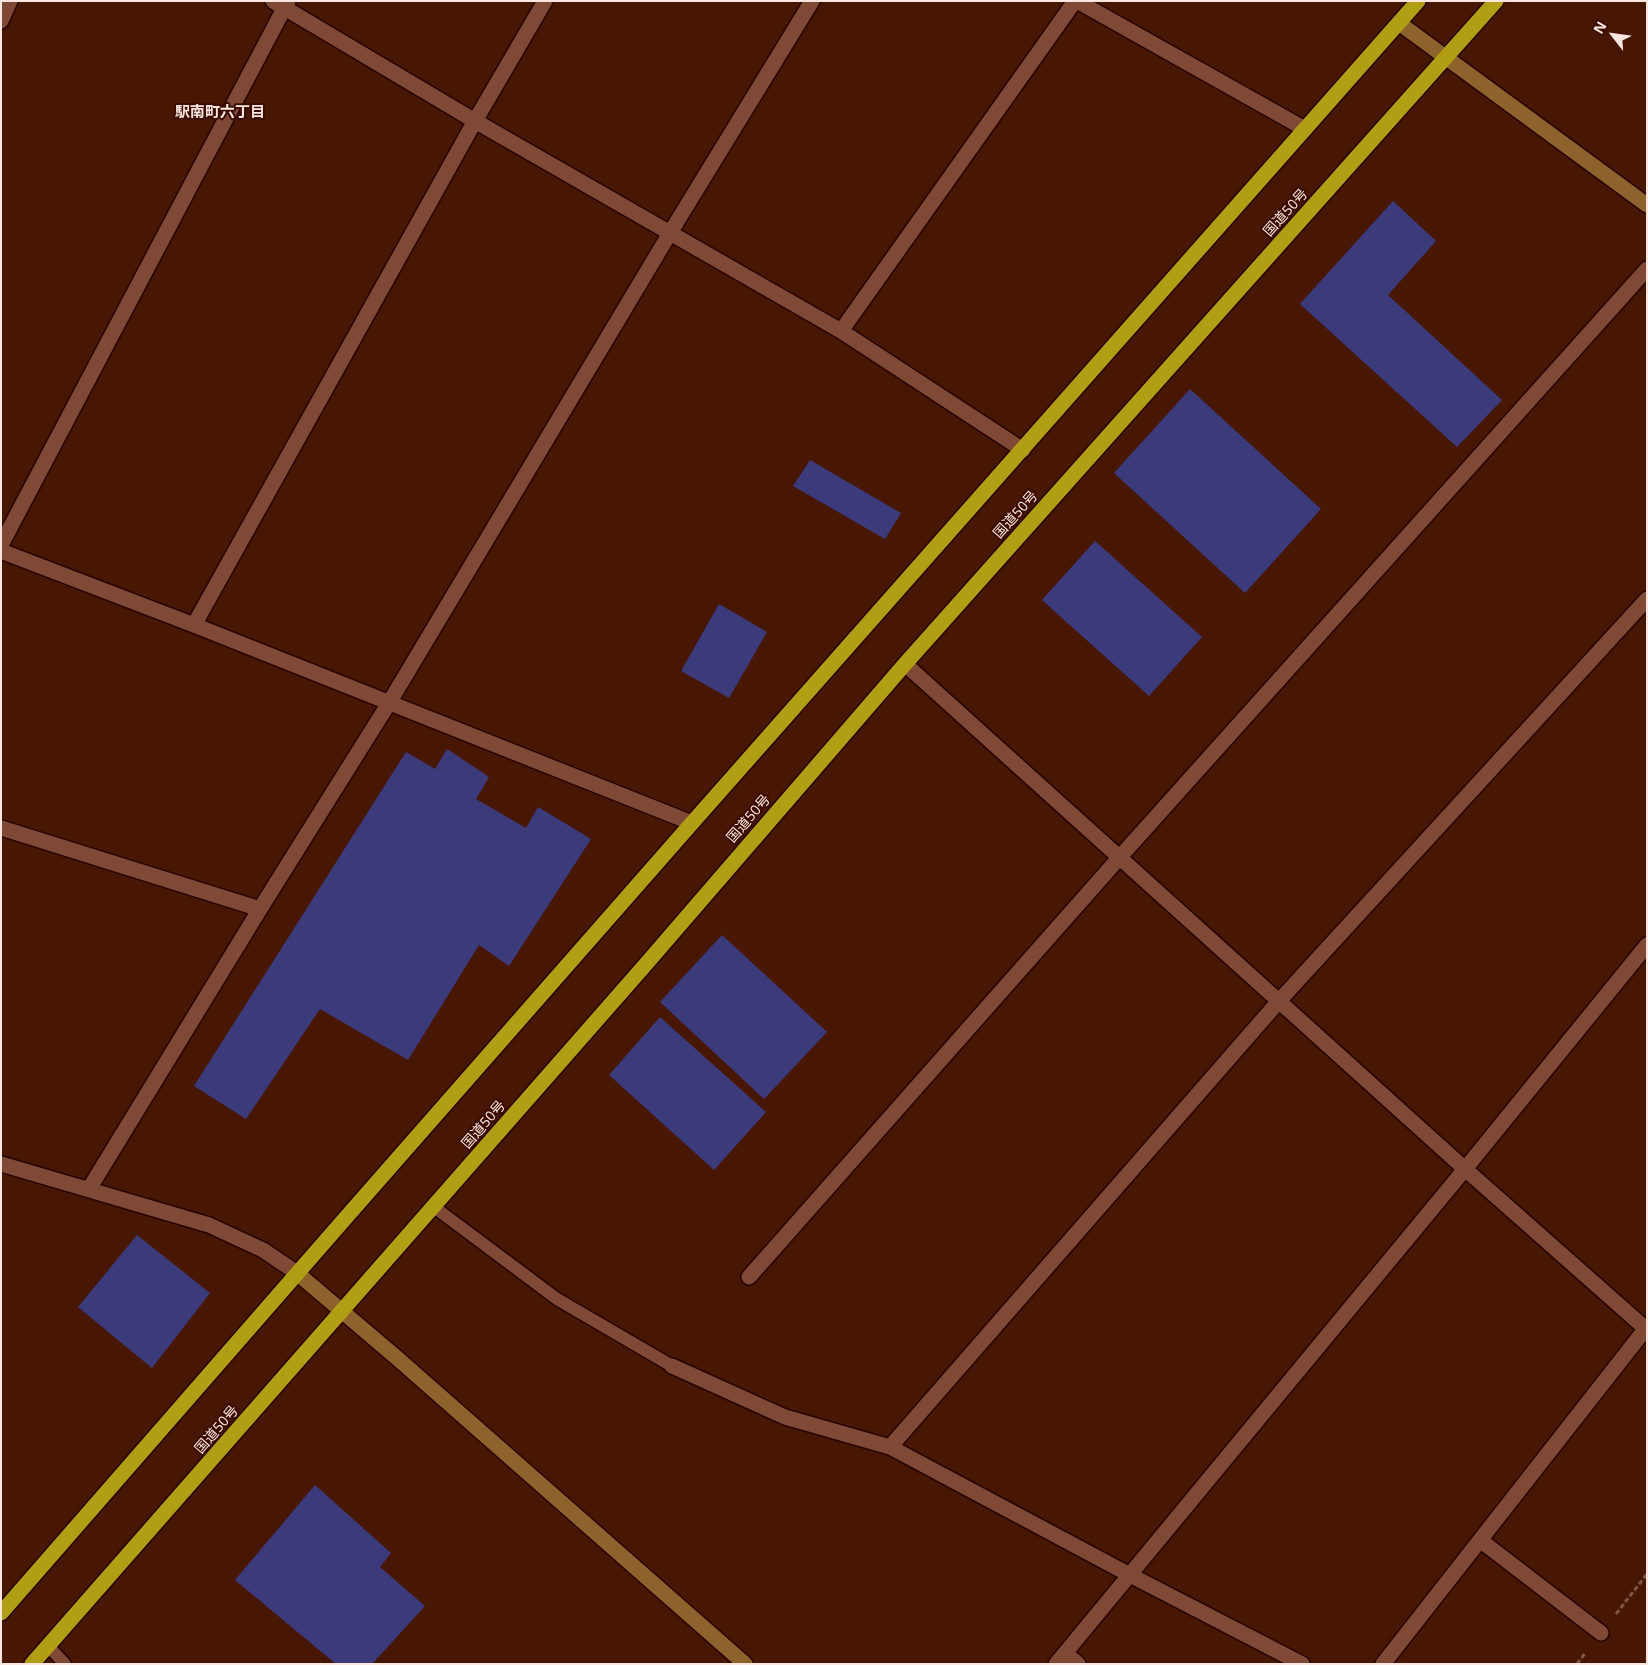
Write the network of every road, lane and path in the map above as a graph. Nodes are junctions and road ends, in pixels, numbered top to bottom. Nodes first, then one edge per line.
1 (10, 1) edge
2 (546, 1) edge
3 (812, 1) edge
4 (1076, 1) edge
5 (1418, 1) edge
6 (1496, 1) edge
7 (282, 4) edge
8 (1, 21) edge
9 (1399, 23) junction
10 (1446, 58) junction
11 (475, 121) junction
12 (1305, 129) junction
13 (1647, 205) edge
14 (670, 233) junction
15 (1647, 269) edge
16 (840, 332) junction
17 (1023, 450) junction
18 (1, 546) edge
19 (1, 551) edge
20 (1647, 599) edge
21 (194, 625) junction
22 (905, 664) junction
23 (390, 703) junction
24 (692, 823) junction
25 (1, 828) edge
26 (1119, 858) junction
27 (260, 909) junction
28 (1647, 944) edge
29 (1279, 1001) junction
30 (1, 1164) edge
31 (1465, 1170) junction
32 (89, 1189) junction
33 (434, 1207) junction
34 (297, 1274) junction
35 (748, 1277) dead end
36 (342, 1312) junction
37 (1646, 1328) edge
38 (672, 1366) joint
39 (890, 1447) junction
40 (1480, 1540) junction
41 (1130, 1575) junction
42 (1, 1613) edge
43 (1601, 1633) dead end
44 (48, 1646) junction
45 (1060, 1659) edge
46 (32, 1664) edge
47 (65, 1664) edge
48 (745, 1664) edge
49 (1078, 1664) edge
50 (1302, 1664) edge
51 (1383, 1664) edge

1 - 8 street
2 - 11 street
3 - 14 street
4 - 12 street
4 - 16 street
5 - 9 highway
6 - 10 highway, 国道50号
7 - 11 street
7 - 18 street
9 - 10 street
9 - 12 highway
10 - 13 street
10 - 22 highway, 国道50号
11 - 14 street
11 - 21 street
12 - 17 highway
14 - 16 street
14 - 23 street
15 - 26 street
16 - 17 street
17 - 24 highway
19 - 21 street
20 - 29 street
21 - 23 street
22 - 26 street
22 - 33 highway, 国道50号
23 - 24 street
23 - 27 street
24 - 34 highway
25 - 27 street
26 - 29 street
26 - 35 street
27 - 32 street
28 - 31 street
29 - 31 street
29 - 39 street
30 - 32 street
31 - 37 street
31 - 41 street
32 - 34 street
33 - 36 highway, 国道50号
33 - 38 lane
34 - 36 street
34 - 42 highway
36 - 44 highway, 国道50号
36 - 48 street
37 - 40 street
38 - 39 street
39 - 41 street
40 - 43 street
40 - 51 street
41 - 45 street
41 - 50 street
44 - 46 highway, 国道50号
44 - 47 lane
45 - 49 street

